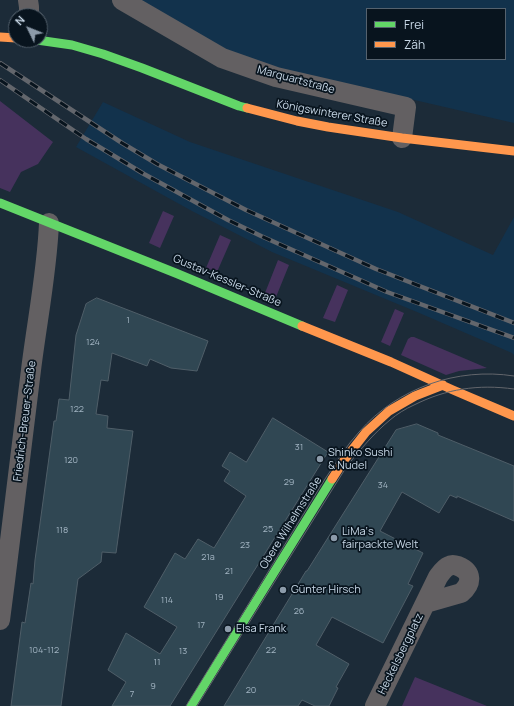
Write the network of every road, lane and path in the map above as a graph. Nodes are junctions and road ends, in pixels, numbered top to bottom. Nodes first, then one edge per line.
1 (122, 0) edge
2 (48, 42) edge
3 (402, 138) junction
4 (514, 151) edge
5 (0, 203) edge
6 (48, 223) junction
7 (443, 385) junction
8 (514, 416) edge
9 (426, 603) dead end
10 (0, 620) edge
11 (191, 706) edge
12 (376, 706) edge

1 - 3 street, Marquartstraße
2 - 3 street, Königswinterer Straße
3 - 4 street, Königswinterer Straße
5 - 6 street, Gustav-Kessler-Straße
6 - 7 street, Gustav-Kessler-Straße
6 - 10 street, Friedrich-Breuer-Straße
7 - 8 street, Gustav-Kessler-Straße
7 - 11 street, Obere Wilhelmstraße
9 - 12 street, Heckelsbergplatz

